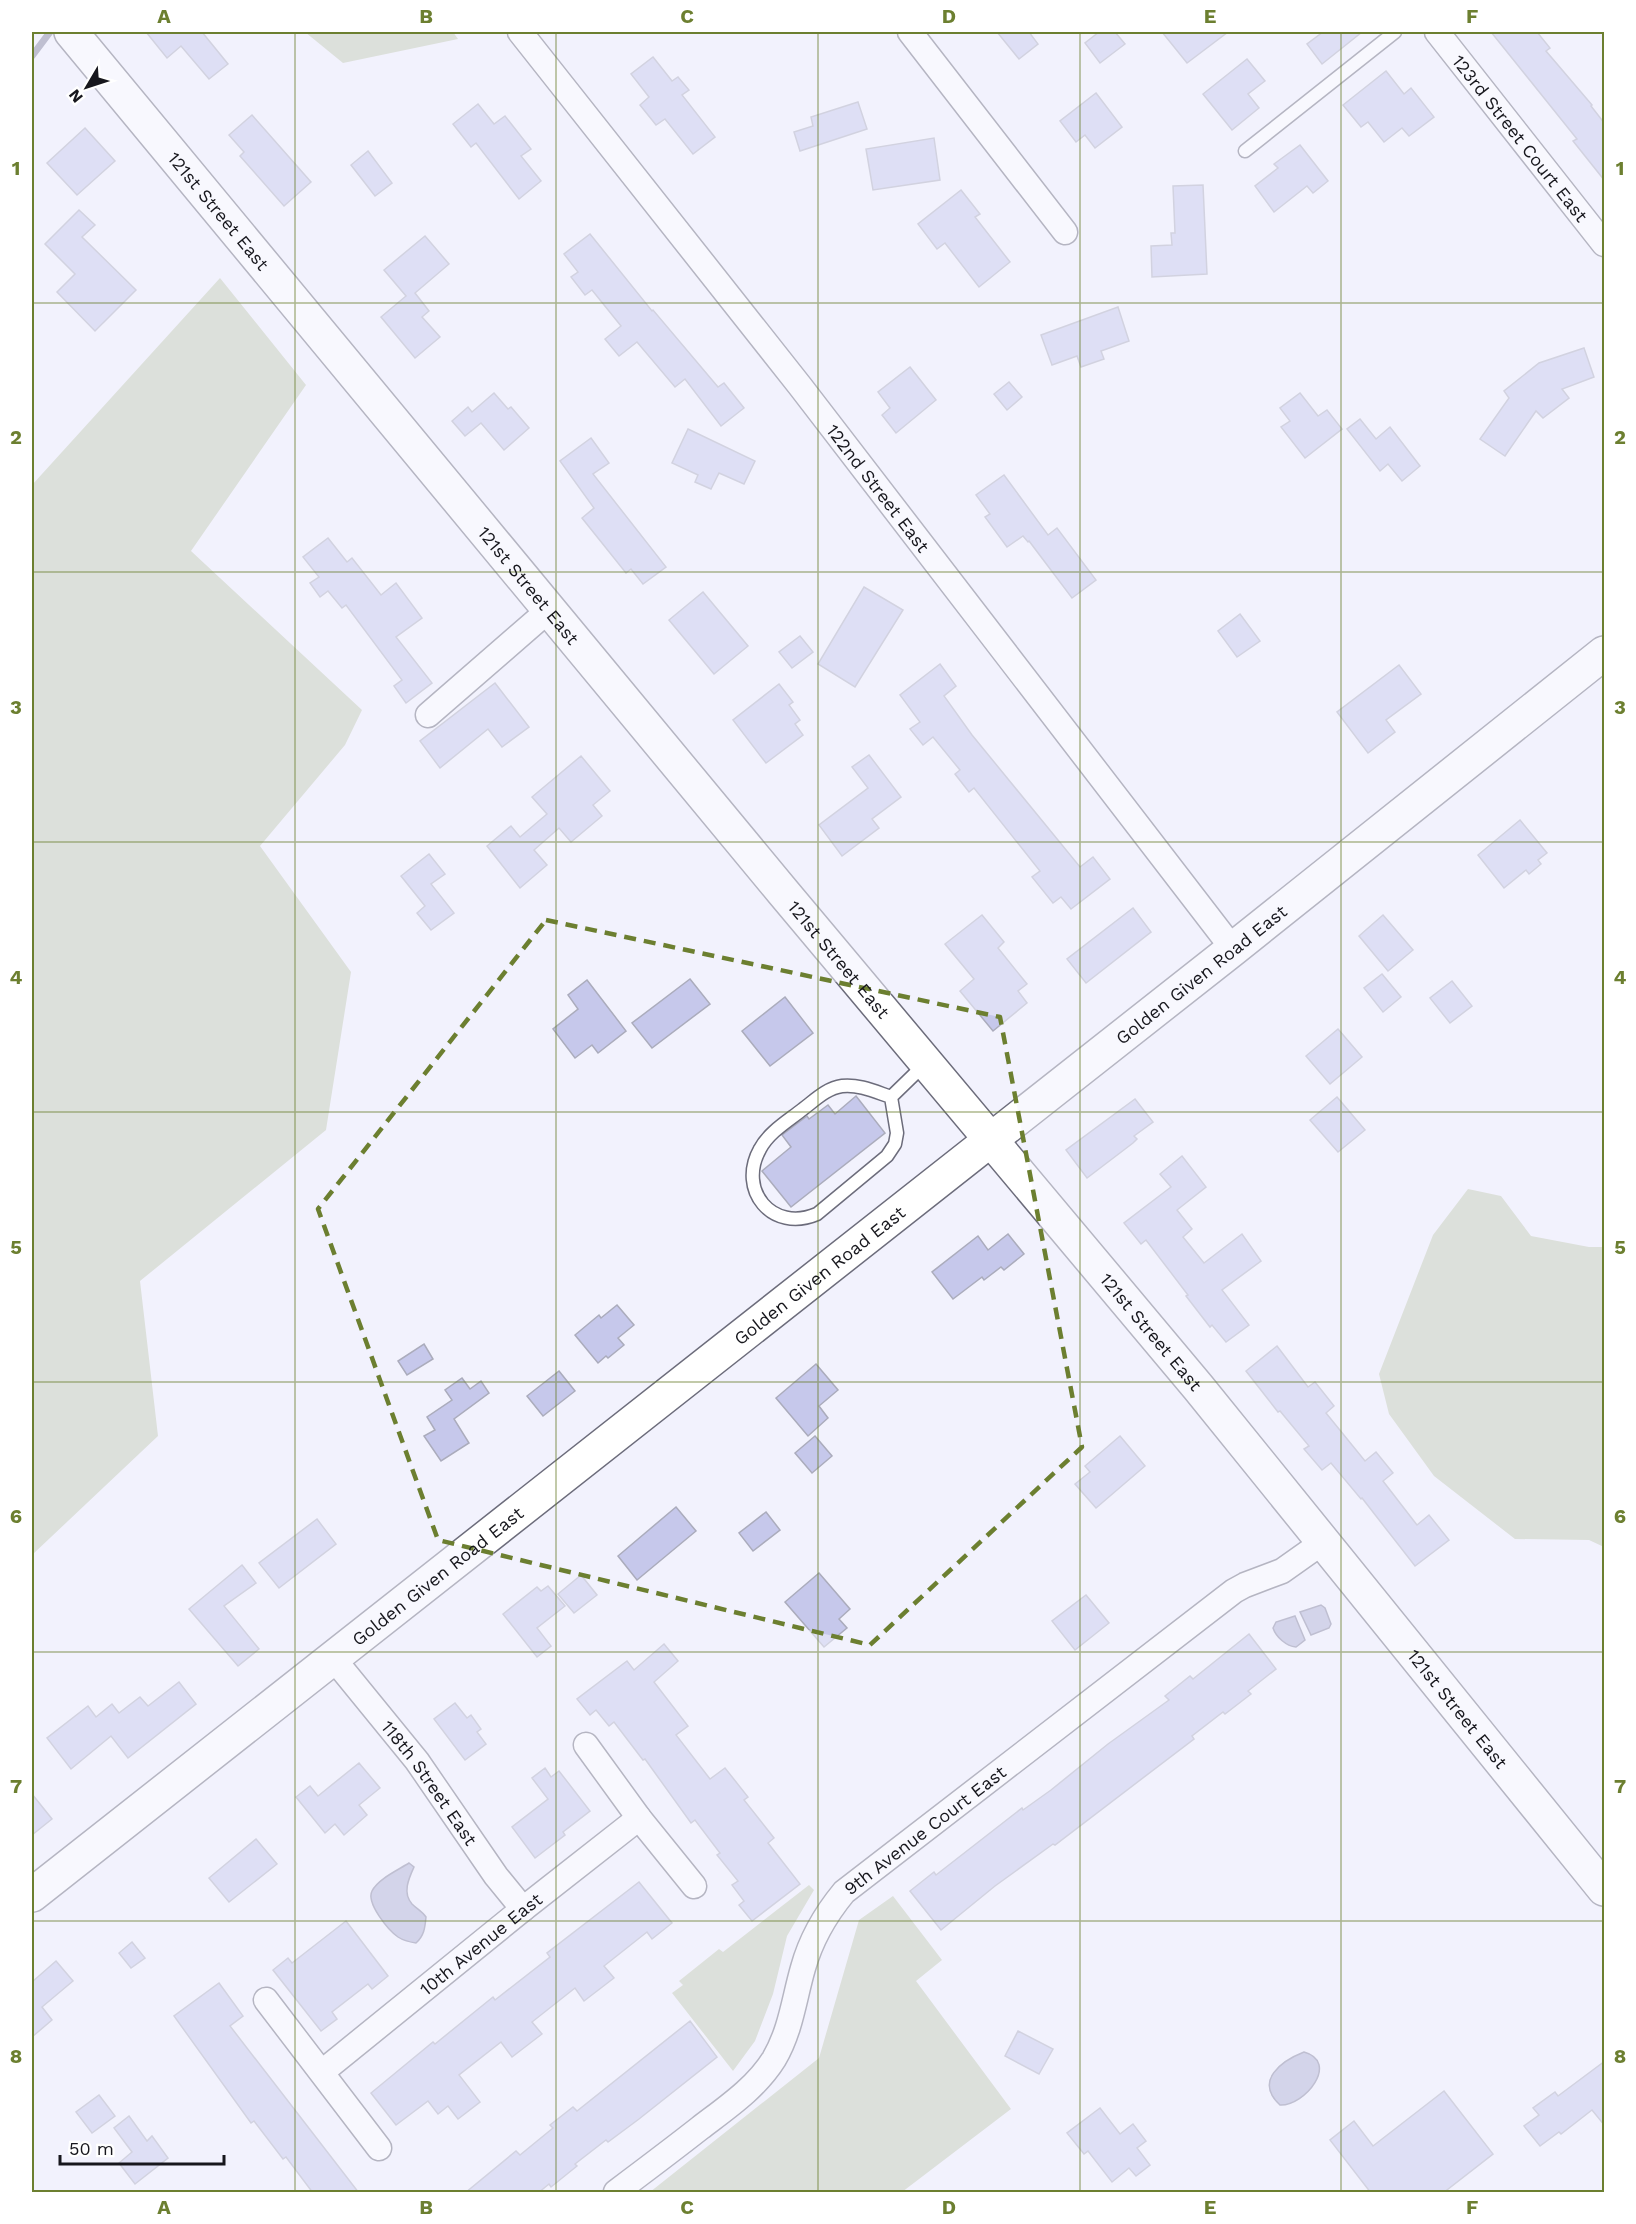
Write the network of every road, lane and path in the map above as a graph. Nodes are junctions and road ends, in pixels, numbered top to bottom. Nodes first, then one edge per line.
1 (71, 32) edge
2 (520, 32) edge
3 (910, 32) edge
4 (1395, 32) edge
5 (1437, 32) edge
6 (1245, 151) dead end
7 (1065, 232) dead end
8 (1605, 244) edge
9 (550, 609) junction
10 (1605, 654) edge
11 (428, 715) dead end
12 (1233, 950) junction
13 (927, 1062) junction
14 (891, 1097) junction
15 (991, 1139) junction
16 (1323, 1542) junction
17 (333, 1658) junction
18 (586, 1745) dead end
19 (639, 1818) junction
20 (694, 1886) dead end
21 (1605, 1889) edge
22 (32, 1895) edge
23 (523, 1909) junction
24 (266, 2000) dead end
25 (322, 2072) junction
26 (379, 2148) dead end
27 (616, 2193) edge

1 - 9 street, 121st Street East
2 - 12 street, 122nd Street East
3 - 7 street
4 - 6 lane
5 - 8 street, 123rd Street Court East
9 - 11 street
9 - 13 street, 121st Street East
10 - 12 street, Golden Given Road East
12 - 15 street, Golden Given Road East
13 - 14 lane
13 - 15 street, 121st Street East
14 - 14 lane
15 - 16 street, 121st Street East
15 - 17 street, Golden Given Road East
16 - 21 street, 121st Street East
16 - 27 street, 9th Avenue Court East
17 - 22 street, Golden Given Road East
17 - 23 street, 118th Street East
18 - 19 street
19 - 20 street
19 - 23 street, 10th Avenue East
23 - 25 street, 10th Avenue East
24 - 25 street
25 - 26 street

